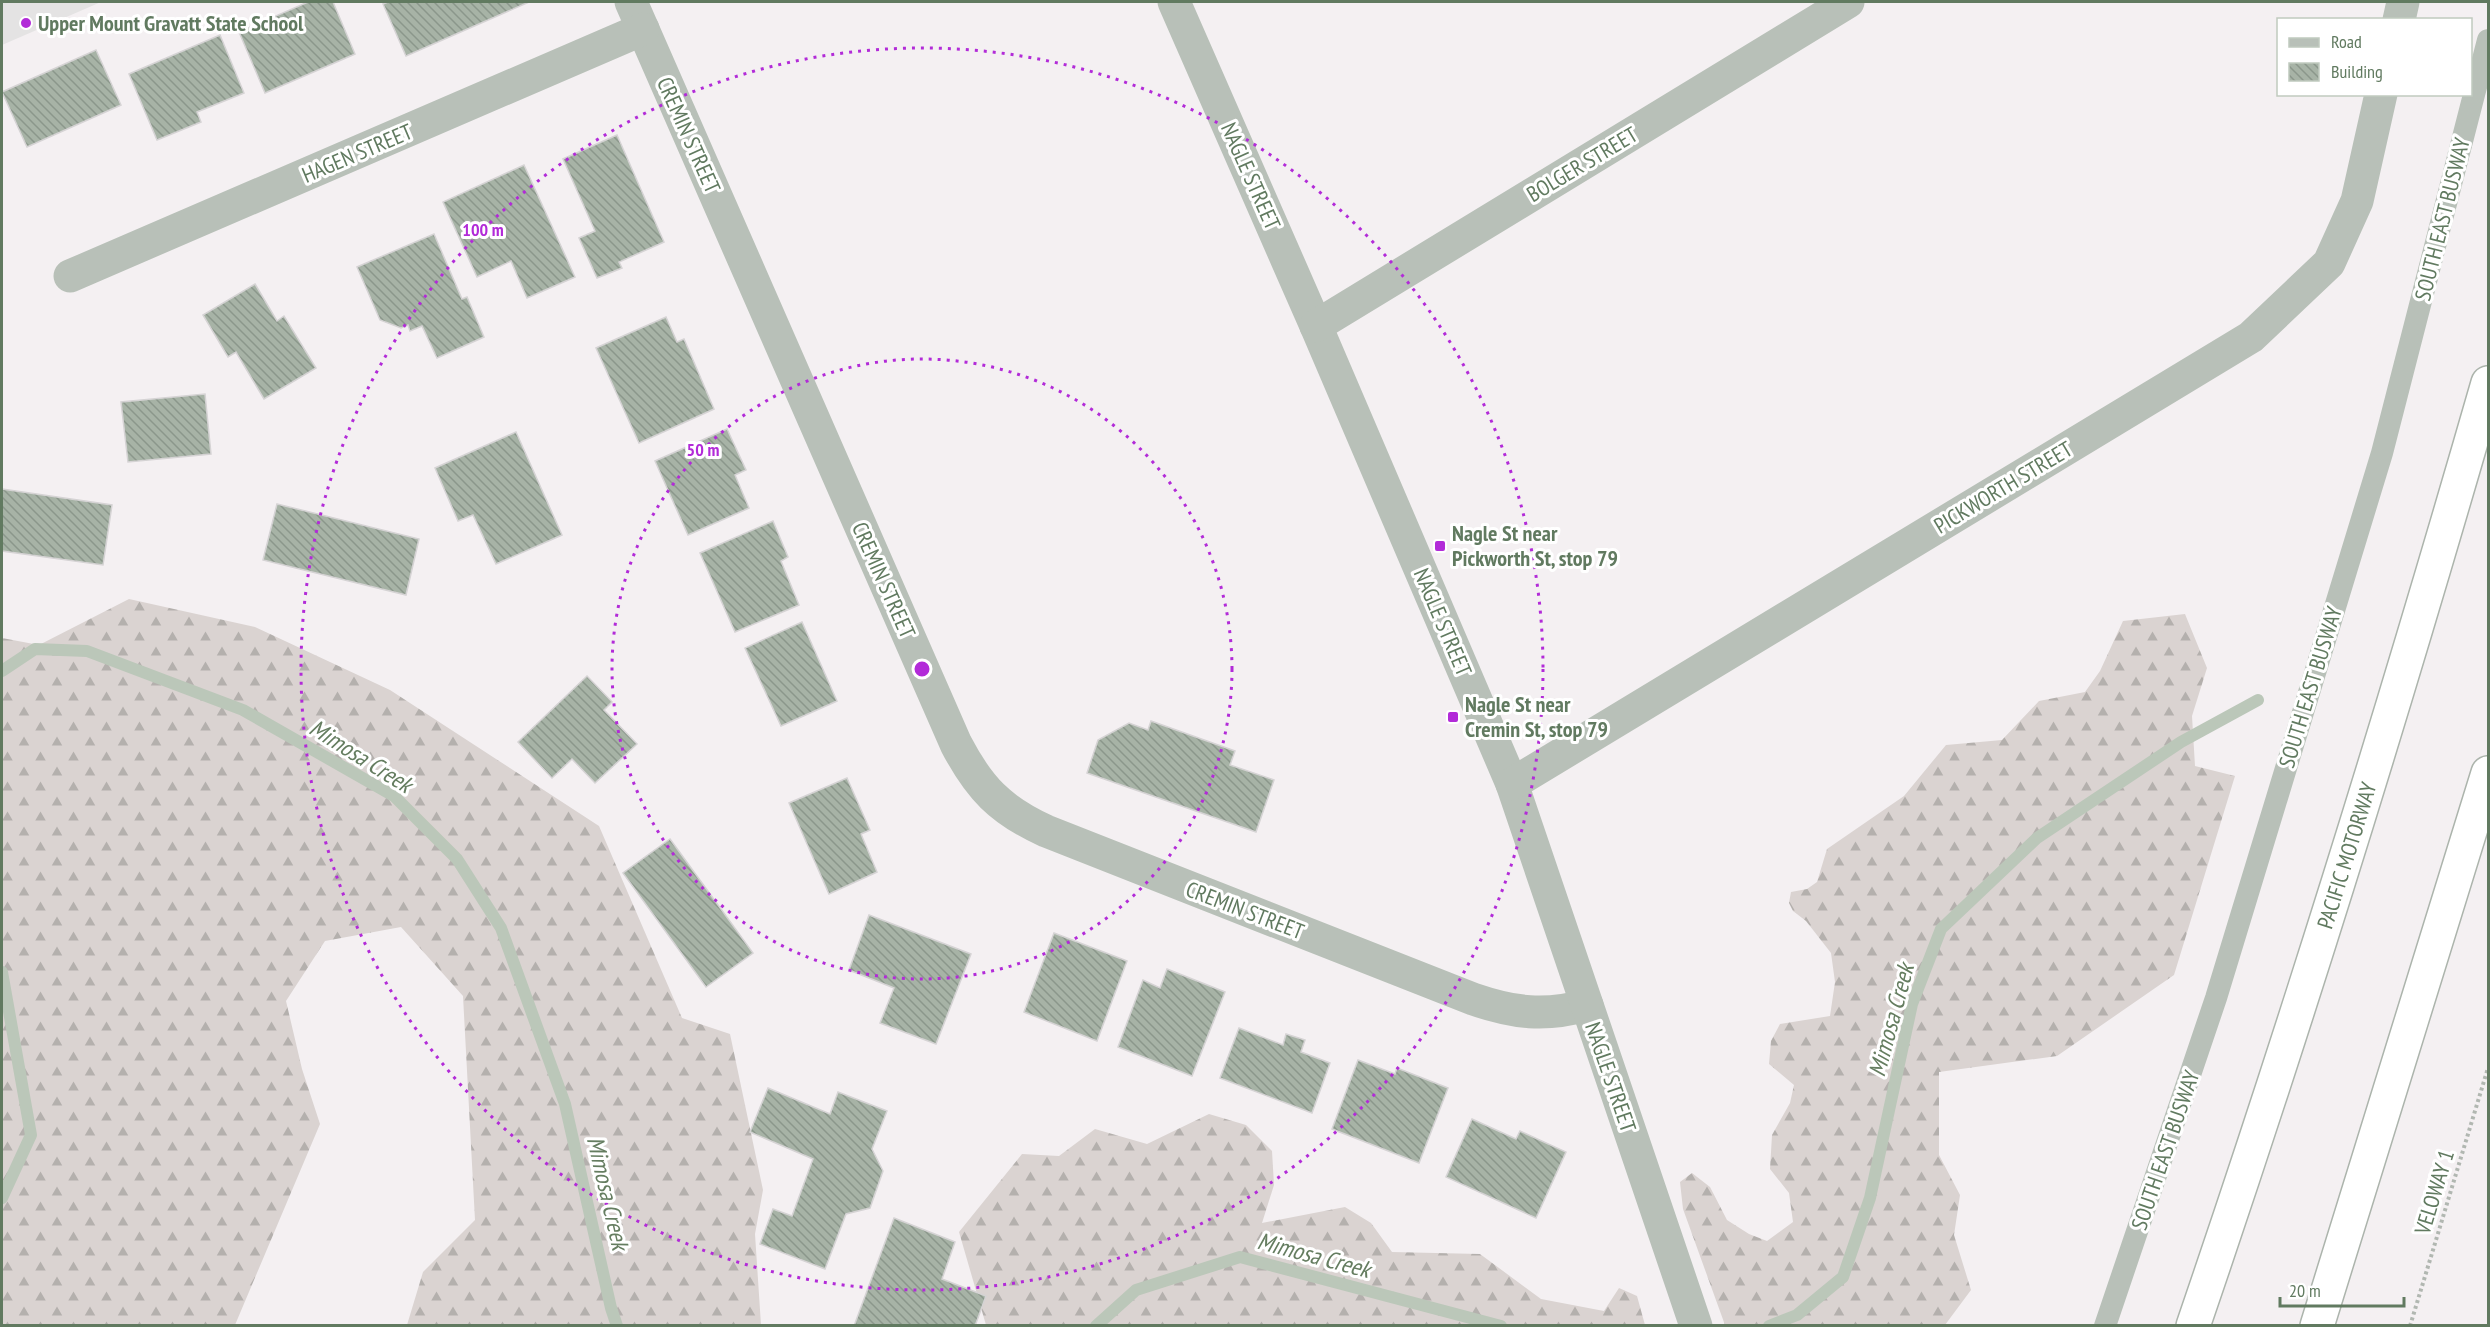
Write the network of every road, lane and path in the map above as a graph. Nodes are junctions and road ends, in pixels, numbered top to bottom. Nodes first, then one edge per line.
1 (1174, 2) edge
2 (1848, 2) edge
3 (2403, 2) edge
4 (637, 15) edge
5 (2399, 18) edge
6 (2488, 40) edge
7 (2381, 96) edge
8 (70, 276) dead end
9 (1316, 326) junction
10 (2488, 383) edge
11 (2488, 773) edge
12 (1512, 783) junction
13 (1587, 1005) junction
14 (2488, 1068) edge
15 (1692, 1312) edge
16 (2105, 1326) edge
17 (2193, 1326) edge
18 (2317, 1326) edge
19 (2410, 1326) edge

1 - 9 street, NAGLE STREET
2 - 9 street, BOLGER STREET
3 - 5 street
4 - 8 street, HAGEN STREET
4 - 13 street, CREMIN STREET
6 - 16 lane, SOUTH EAST BUSWAY
7 - 12 street, PICKWORTH STREET
9 - 12 street, NAGLE STREET
10 - 17 highway, PACIFIC MOTORWAY
11 - 18 highway
12 - 13 street, NAGLE STREET
13 - 15 street, NAGLE STREET
14 - 19 path, VELOWAY 1

